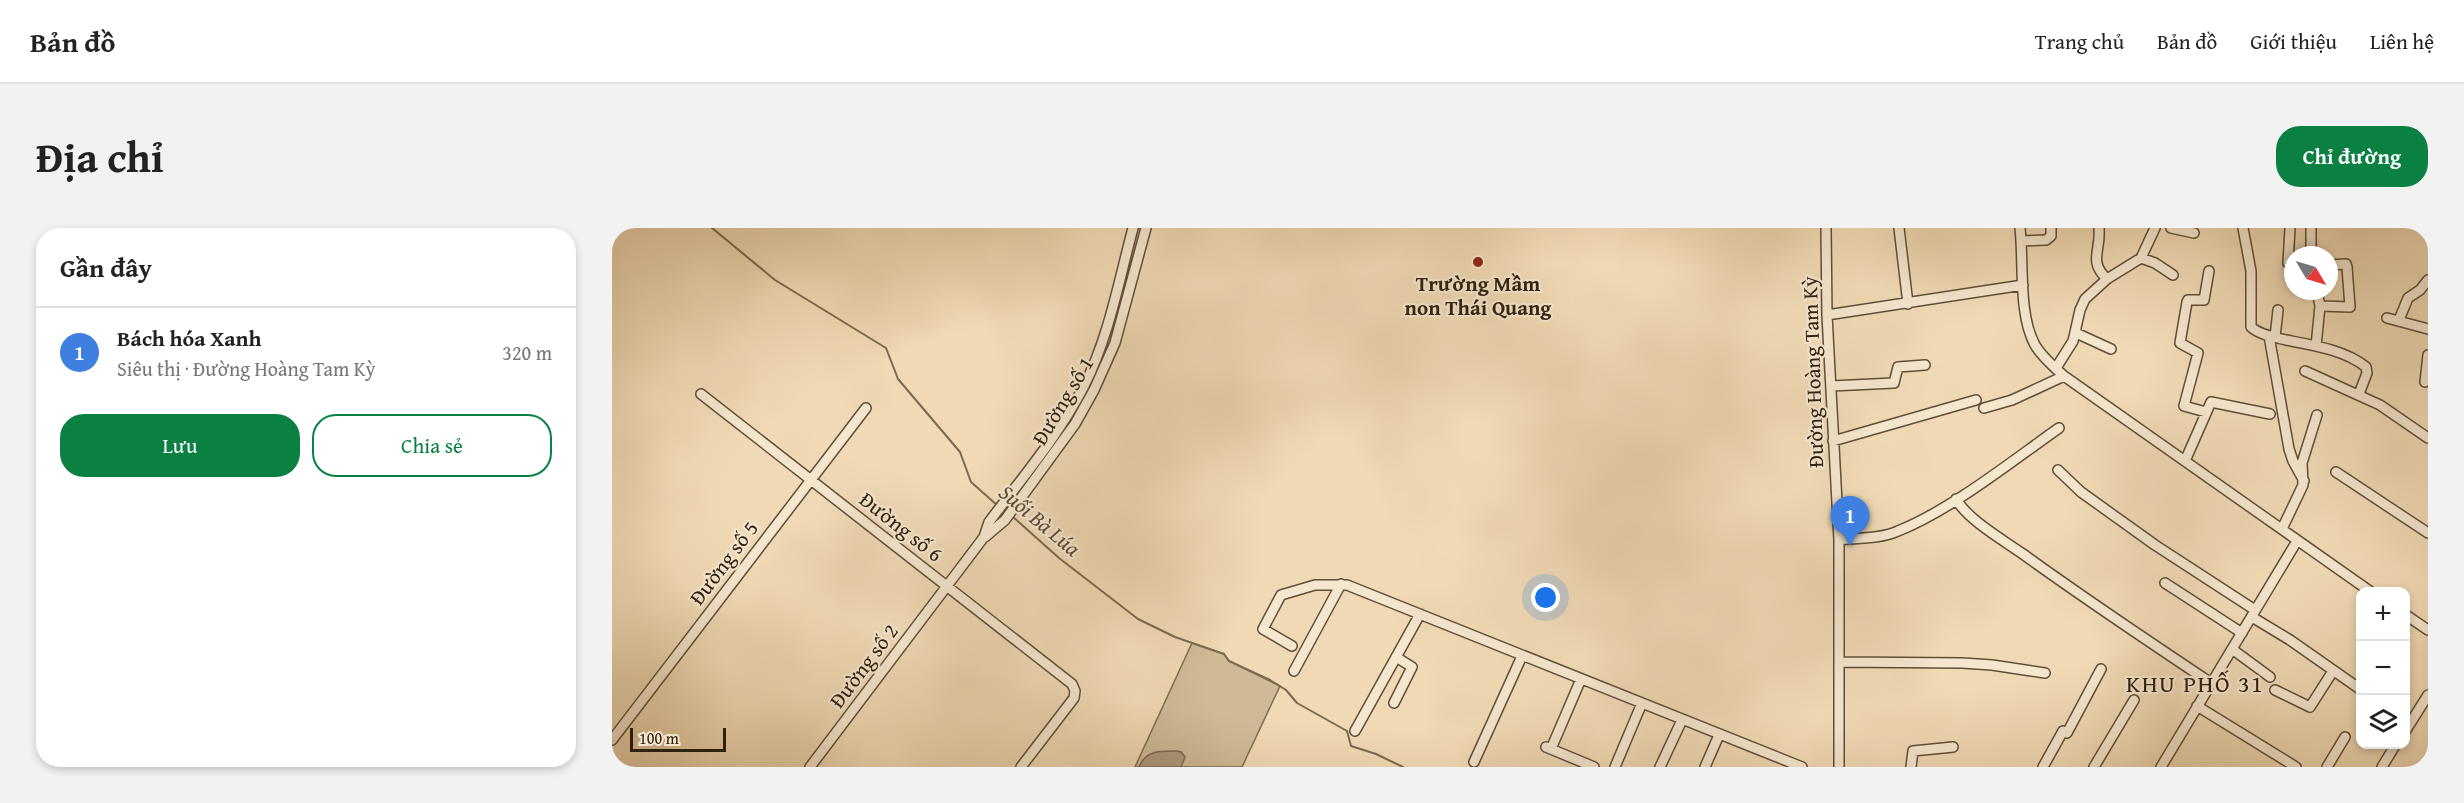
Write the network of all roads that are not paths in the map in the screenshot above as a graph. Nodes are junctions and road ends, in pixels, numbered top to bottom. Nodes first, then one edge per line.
1 (1133, 228) edge
2 (1146, 228) edge
3 (1826, 228) edge
4 (1899, 228) edge
5 (2020, 228) edge
6 (2051, 228) edge
7 (2099, 228) edge
8 (2155, 228) edge
9 (2171, 228) edge
10 (2243, 228) edge
11 (2289, 228) edge
12 (2311, 228) edge
13 (2194, 232) dead end
14 (2021, 241) junction
15 (2288, 246) edge
16 (2311, 246) edge
17 (2141, 258) junction
18 (2338, 264) edge
19 (2209, 271) dead end
20 (2173, 275) dead end
21 (2107, 279) junction
22 (2428, 280) edge
23 (2023, 285) junction
24 (2319, 300) edge
25 (1908, 304) junction
26 (2320, 306) junction
27 (2277, 310) dead end
28 (1827, 315) junction
29 (2388, 318) dead end
30 (2399, 320) junction
31 (2428, 329) edge
32 (2076, 333) junction
33 (2272, 337) junction
34 (2316, 346) junction
35 (2110, 349) dead end
36 (2428, 355) edge
37 (1925, 365) dead end
38 (2056, 368) junction
39 (2305, 371) dead end
40 (2064, 376) junction
41 (2425, 382) dead end
42 (1085, 385) junction
43 (1831, 386) junction
44 (1094, 390) junction
45 (701, 394) dead end
46 (2359, 394) junction
47 (1976, 400) dead end
48 (866, 408) dead end
49 (1984, 408) dead end
50 (2206, 412) junction
51 (2270, 414) dead end
52 (2317, 415) dead end
53 (2059, 428) dead end
54 (2428, 438) edge
55 (1833, 441) junction
56 (2185, 461) junction
57 (2058, 470) dead end
58 (2336, 472) dead end
59 (811, 479) junction
60 (2304, 481) junction
61 (1956, 499) junction
62 (2282, 529) junction
63 (2427, 531) edge
64 (984, 537) junction
65 (1839, 540) junction
66 (2297, 541) junction
67 (2165, 583) dead end
68 (1341, 584) junction
69 (948, 586) junction
70 (2365, 587) edge
71 (1420, 614) junction
72 (2253, 614) junction
73 (2410, 618) edge
74 (2428, 630) edge
75 (2242, 633) junction
76 (1292, 646) dead end
77 (2232, 649) junction
78 (1522, 656) junction
79 (1396, 657) junction
80 (1840, 662) junction
81 (2101, 669) dead end
82 (1294, 671) dead end
83 (2333, 671) junction
84 (2045, 673) dead end
85 (2270, 677) dead end
86 (1581, 679) junction
87 (2211, 683) junction
88 (2356, 686) edge
89 (2275, 690) dead end
90 (2428, 695) edge
91 (2134, 700) dead end
92 (1394, 703) dead end
93 (1642, 703) junction
94 (2198, 706) junction
95 (1682, 720) junction
96 (2410, 720) edge
97 (1355, 731) dead end
98 (1719, 735) junction
99 (2345, 737) dead end
100 (612, 740) edge
101 (1953, 747) dead end
102 (2393, 749) edge
103 (1474, 762) dead end
104 (810, 767) edge
105 (1020, 767) edge
106 (1594, 767) edge
107 (1615, 767) edge
108 (1660, 767) edge
109 (1705, 767) edge
110 (1802, 767) edge
111 (1839, 767) edge
112 (1911, 767) edge
113 (2043, 767) edge
114 (2094, 767) edge
115 (2160, 767) edge
116 (2295, 767) edge
117 (2327, 767) edge
118 (2382, 767) edge

1 - 42 street, Đường số 1
2 - 44 street, Đường số 1
3 - 28 street, Đường Hoàng Tam Kỳ
4 - 25 street
5 - 14 street
6 - 14 street
7 - 21 street
8 - 17 street
9 - 13 street
10 - 33 street
11 - 15 street
12 - 16 street
14 - 23 street
17 - 20 street
17 - 21 street
18 - 26 street
19 - 50 street
21 - 32 street
22 - 30 street
23 - 25 street
23 - 38 street
24 - 26 street
25 - 28 street
26 - 34 street
27 - 33 street
28 - 43 street, Đường Hoàng Tam Kỳ
29 - 30 street
30 - 31 street
32 - 35 street
32 - 38 street
33 - 34 street
33 - 60 street
34 - 46 street
36 - 41 street
37 - 43 street
38 - 40 street
39 - 46 street
40 - 49 street
40 - 56 street
42 - 44 street
42 - 64 street, Đường số 1
43 - 55 street, Đường Hoàng Tam Kỳ
44 - 64 street, Đường số 1
45 - 59 street, Đường số 6
46 - 54 street
47 - 55 street
48 - 59 street, Đường số 5
50 - 51 street
50 - 56 street
52 - 60 street
53 - 61 street
55 - 65 street, Đường Hoàng Tam Kỳ
56 - 62 street
57 - 72 street
58 - 63 street
59 - 69 street, Đường số 6
59 - 100 street, Đường số 5
60 - 62 street
61 - 65 street
61 - 87 street
62 - 66 street
64 - 69 street, Đường số 1
65 - 80 street, Đường Hoàng Tam Kỳ
66 - 70 street
66 - 72 street
67 - 75 street
68 - 71 street
68 - 76 street
68 - 82 street
69 - 104 street, Đường số 2
69 - 105 street, Đường số 6
71 - 78 street
71 - 79 street
72 - 75 street
72 - 83 street
73 - 74 street
75 - 77 street
77 - 85 street
77 - 87 street
78 - 86 street
78 - 103 street
79 - 92 street
79 - 97 street
80 - 84 street
80 - 111 street, Đường Hoàng Tam Kỳ
81 - 113 street
83 - 88 street
83 - 89 street
86 - 93 street
86 - 106 street
87 - 94 street
90 - 96 street
91 - 114 street
93 - 95 street
93 - 107 street
94 - 115 street
94 - 116 street
95 - 98 street
95 - 108 street
98 - 109 street
98 - 110 street
99 - 117 street
101 - 112 street
102 - 118 street

